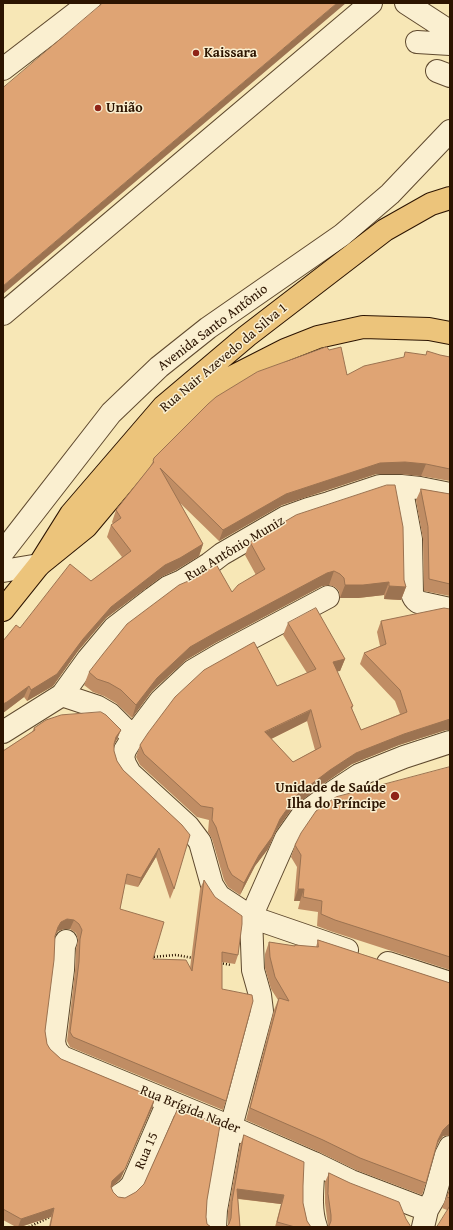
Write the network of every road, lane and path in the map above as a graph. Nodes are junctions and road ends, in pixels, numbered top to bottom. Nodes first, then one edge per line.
1 (89, 3) edge
2 (371, 3) edge
3 (406, 3) edge
4 (450, 30) edge
5 (417, 42) dead end
6 (450, 44) edge
7 (3, 69) edge
8 (450, 131) edge
9 (450, 198) edge
10 (3, 314) edge
11 (450, 333) edge
12 (401, 486) junction
13 (450, 494) edge
14 (3, 552) edge
15 (39, 565) junction
16 (3, 571) edge
17 (328, 597) dead end
18 (450, 609) edge
19 (3, 610) edge
20 (62, 695) junction
21 (3, 732) edge
22 (133, 737) junction
23 (450, 742) edge
24 (251, 917) junction
25 (66, 941) dead end
26 (148, 957) edge
27 (199, 959) edge
28 (214, 962) edge
29 (253, 970) junction
30 (450, 983) edge
31 (168, 1102) junction
32 (231, 1127) junction
33 (450, 1147) edge
34 (314, 1163) junction
35 (120, 1195) dead end
36 (434, 1210) edge
37 (53, 1215) edge
38 (314, 1223) edge
39 (30, 1227) edge
40 (215, 1227) edge

1 - 7 street
2 - 10 street
3 - 4 street
5 - 6 street
8 - 14 street, Avenida Santo Antônio
9 - 15 main road, Rua Nair Azevedo da Silva 1
11 - 15 main road
12 - 13 street, Rua Antônio Muniz
12 - 18 street
12 - 20 street, Rua Antônio Muniz
15 - 16 street
15 - 19 main road
17 - 22 street
20 - 21 street
20 - 22 street
22 - 24 street
23 - 24 street
24 - 29 street
24 - 30 street
25 - 31 street, Rua Brígida Nader
26 - 27 path
28 - 29 path
29 - 32 street
31 - 32 street, Rua Brígida Nader
31 - 35 street, Rua 15
32 - 34 street, Rua Brígida Nader
32 - 40 street
33 - 36 street
34 - 36 street, Rua Brígida Nader
34 - 38 street
37 - 39 path

